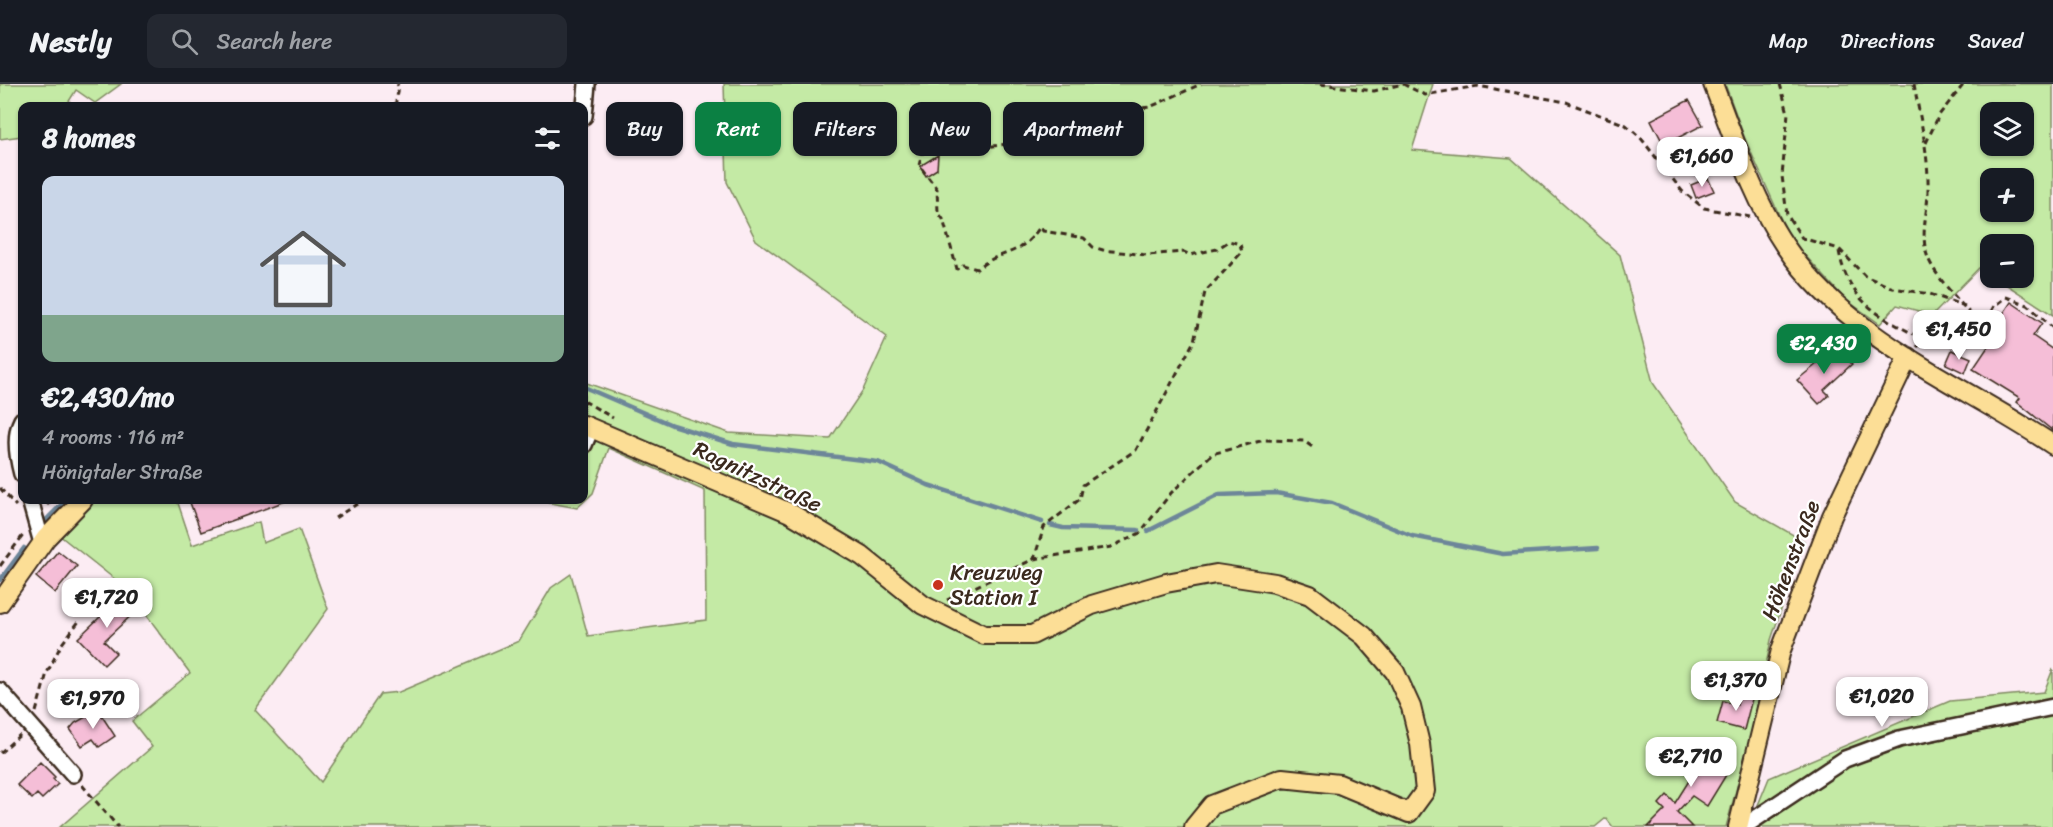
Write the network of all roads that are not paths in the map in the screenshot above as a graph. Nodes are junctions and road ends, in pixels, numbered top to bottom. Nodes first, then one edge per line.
1 (587, 84) edge
2 (1713, 84) edge
3 (585, 102) edge
4 (1908, 357) junction
5 (588, 433) edge
6 (2053, 445) edge
7 (31, 504) edge
8 (79, 504) edge
9 (42, 543) junction
10 (0, 603) edge
11 (0, 691) edge
12 (2053, 707) edge
13 (73, 774) road end
14 (1194, 827) edge
15 (1738, 827) edge
16 (1743, 827) edge

1 - 3 street
2 - 4 main road
4 - 6 main road
4 - 15 main road, Höhenstraße
5 - 14 main road, Ragnitzstraße
7 - 9 street
8 - 9 main road
9 - 10 main road
11 - 13 street
12 - 16 street

